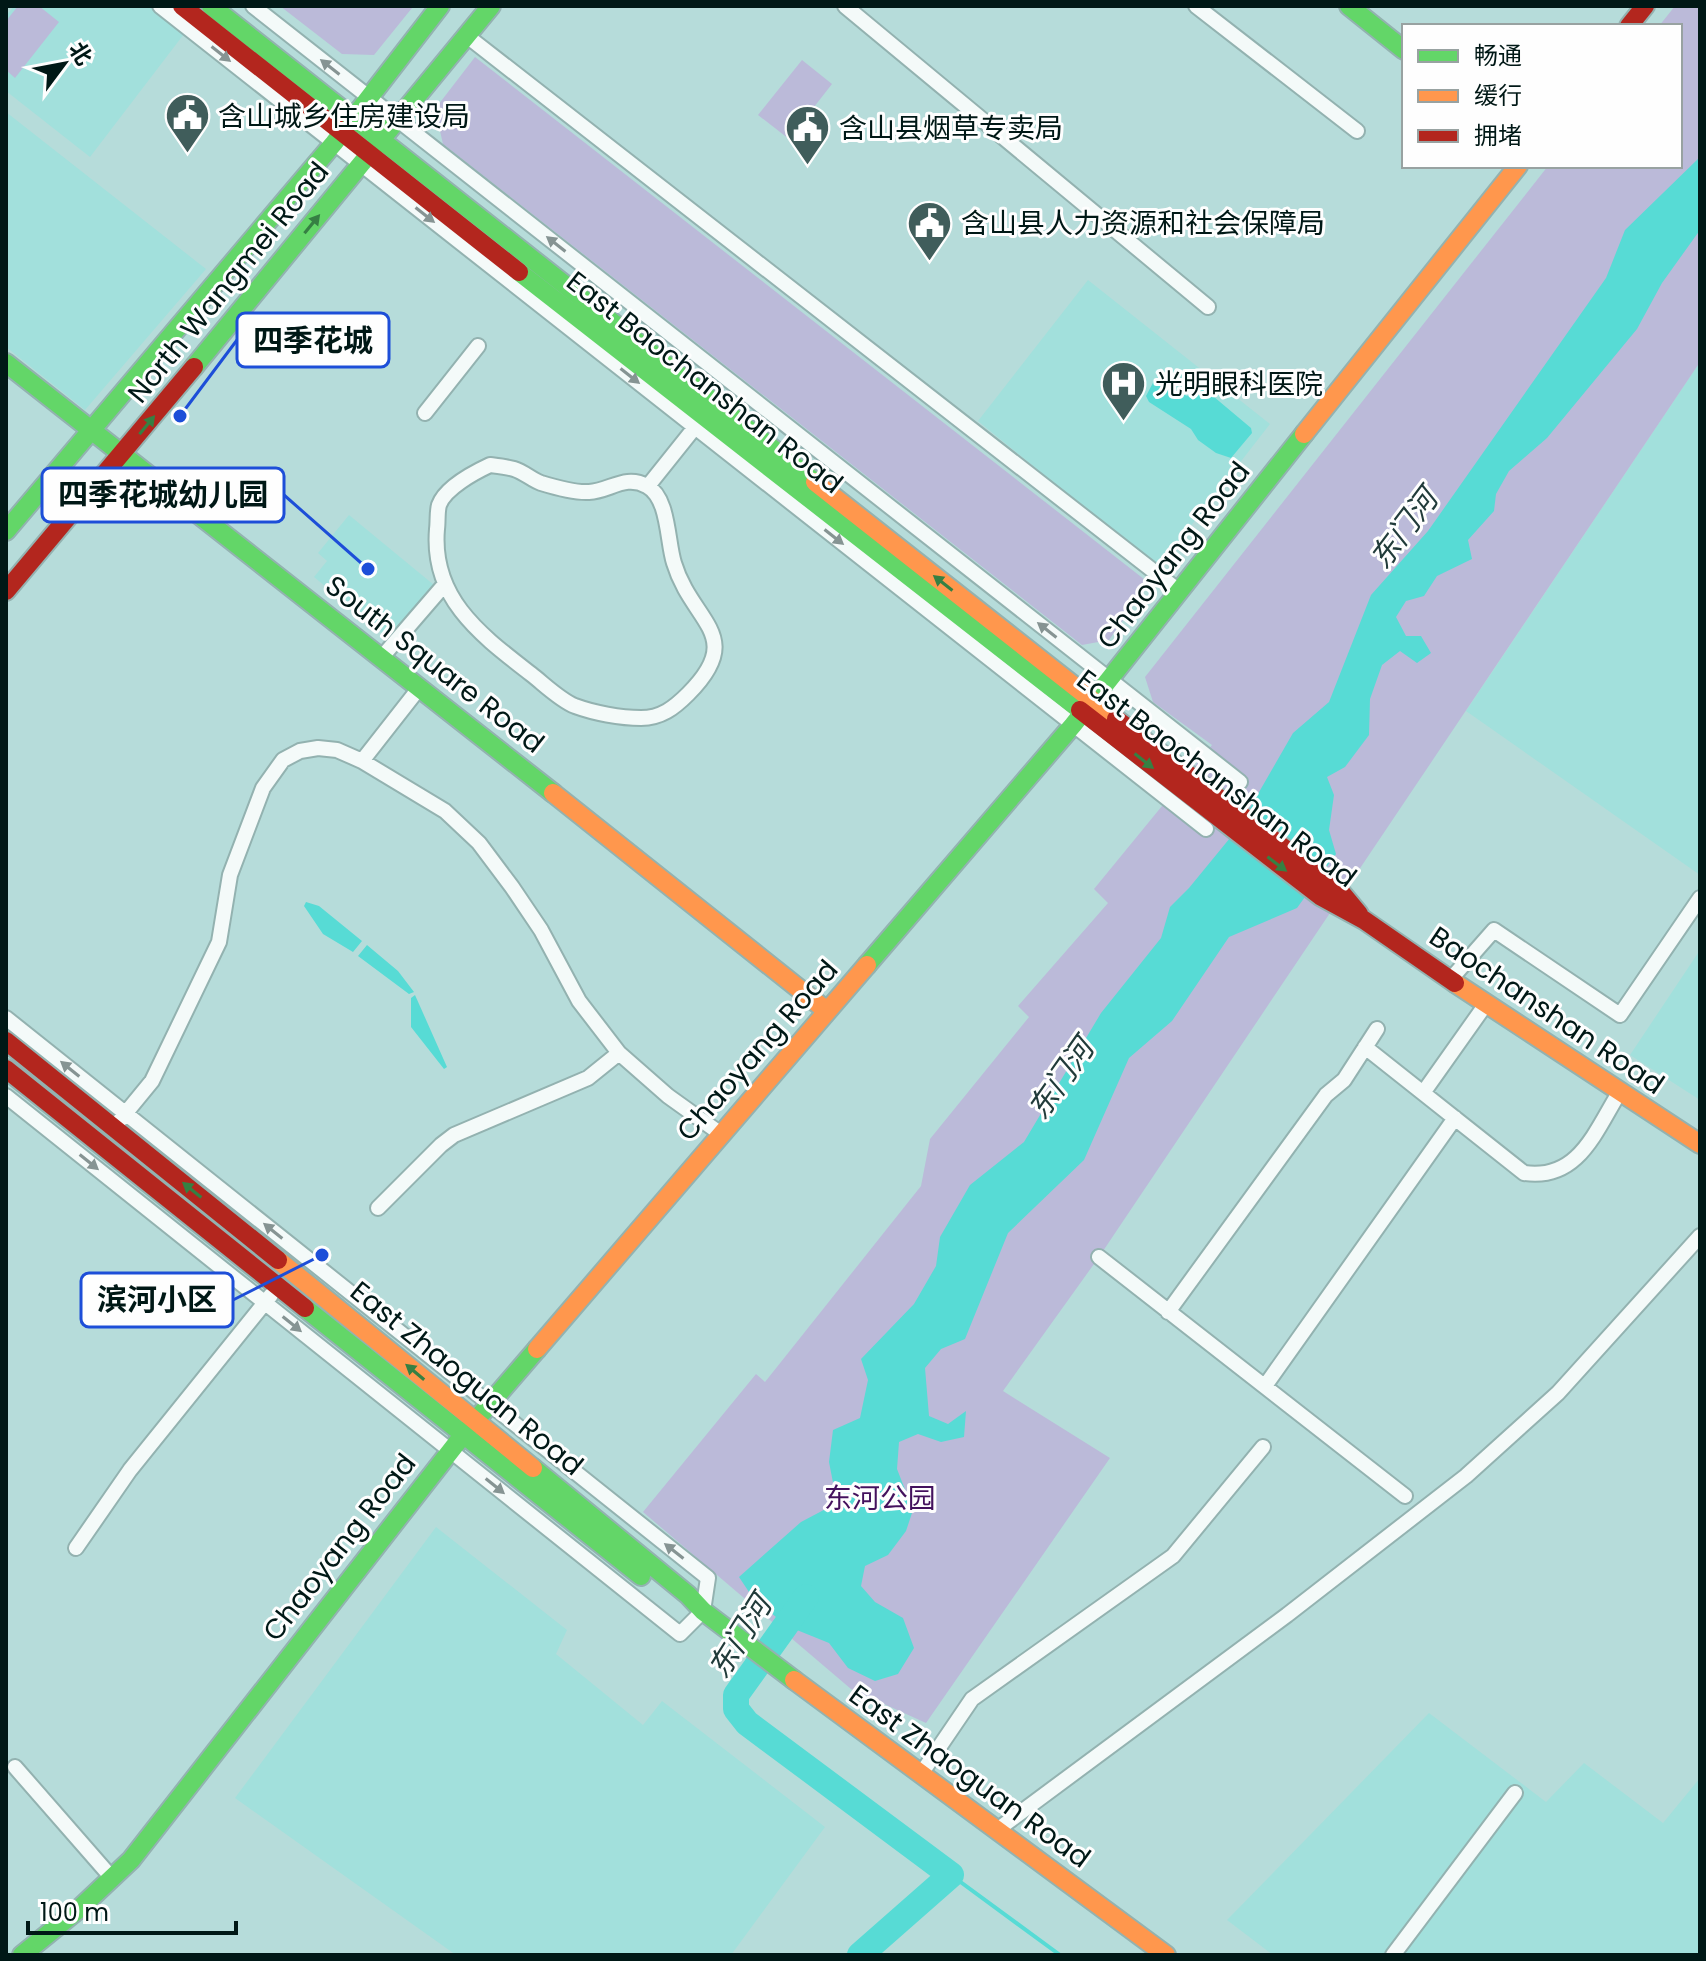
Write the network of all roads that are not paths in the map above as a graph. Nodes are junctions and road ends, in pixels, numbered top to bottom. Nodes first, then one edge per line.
1 (160, 6) edge
2 (182, 6) edge
3 (211, 6) edge
4 (253, 6) edge
5 (491, 6) edge
6 (845, 6) edge
7 (1196, 6) edge
8 (1349, 6) edge
9 (1645, 6) edge
10 (438, 7) edge
11 (1631, 24) edge
12 (467, 36) junction
13 (1402, 48) edge
14 (370, 98) junction
15 (398, 120) junction
16 (343, 131) junction
17 (1357, 131) dead end
18 (370, 153) junction
19 (1516, 168) edge
20 (1208, 307) dead end
21 (478, 346) dead end
22 (6, 363) edge
23 (425, 413) dead end
24 (704, 416) junction
25 (92, 431) junction
26 (122, 455) junction
27 (648, 486) junction
28 (6, 531) edge
29 (445, 584) junction
30 (6, 591) edge
31 (1179, 591) junction
32 (382, 657) junction
33 (1110, 679) junction
34 (420, 687) junction
35 (1083, 713) junction
36 (362, 761) junction
37 (1240, 782) dead end
38 (1206, 829) dead end
39 (1700, 898) edge
40 (1364, 920) joint
41 (1450, 980) junction
42 (1486, 1004) junction
43 (827, 1011) junction
44 (6, 1018) edge
45 (1377, 1029) dead end
46 (8, 1045) edge
47 (1365, 1047) junction
48 (619, 1053) junction
49 (6, 1069) edge
50 (1423, 1093) junction
51 (1619, 1093) junction
52 (6, 1096) edge
53 (1455, 1118) junction
54 (120, 1120) junction
55 (721, 1134) junction
56 (1700, 1144) edge
57 (378, 1208) dead end
58 (1700, 1236) edge
59 (1099, 1257) dead end
60 (291, 1270) junction
61 (278, 1286) junction
62 (265, 1302) junction
63 (1168, 1312) junction
64 (1265, 1386) junction
65 (490, 1404) junction
66 (469, 1429) junction
67 (1263, 1447) dead end
68 (451, 1451) junction
69 (1405, 1496) dead end
70 (76, 1548) dead end
71 (703, 1611) junction
72 (15, 1767) dead end
73 (921, 1774) junction
74 (1515, 1793) dead end
75 (997, 1830) junction
76 (112, 1878) junction
77 (22, 1955) edge
78 (1166, 1955) edge
79 (1393, 1955) edge

1 -> 16 street
2 - 16 main road, East Baochanshan Road
3 - 16 main road, East Baochanshan Road
14 -> 4 street
5 - 12 main road, North Wangmei Road
6 - 20 street
7 - 17 street
8 - 13 main road
9 - 11 main road
10 - 14 main road, North Wangmei Road
12 - 15 main road, North Wangmei Road
12 - 31 street
14 - 15 street
14 - 16 main road, North Wangmei Road
15 - 18 main road, North Wangmei Road
33 -> 15 street
16 - 18 main road, East Baochanshan Road
16 - 25 main road, North Wangmei Road
18 - 24 main road, East Baochanshan Road
26 -> 18 main road, North Wangmei Road
19 - 31 main road, Chaoyang Road
21 - 23 street
22 - 25 main road, South Square Road
24 - 27 street
24 - 35 main road, East Baochanshan Road
24 -> 35 street
25 - 26 main road, South Square Road
25 - 28 main road, North Wangmei Road
26 - 30 main road, North Wangmei Road
26 - 32 main road, South Square Road
27 - 29 street
27 - 29 street
29 - 32 street
31 - 33 main road, Chaoyang Road
32 - 34 main road, South Square Road
33 - 35 main road, Chaoyang Road
33 - 37 street
34 - 36 street
34 - 43 main road, South Square Road
35 -> 38 street
35 - 40 main road, East Baochanshan Road
35 - 43 main road, Chaoyang Road
36 - 48 street
36 - 54 street
39 - 41 street
40 - 41 main road, Baochanshan Road
41 - 42 main road, Baochanshan Road
42 - 50 street
42 - 51 main road, Baochanshan Road
43 - 55 main road, Chaoyang Road
54 -> 44 street
45 - 47 street
46 - 54 main road, East Zhaoguan Road
47 - 50 street
47 - 63 street
48 - 55 street
48 - 57 street
49 - 61 main road, East Zhaoguan Road
50 - 53 street
51 - 53 street
51 - 56 main road, Baochanshan Road
52 -> 62 street
53 - 64 street
60 -> 54 main road, East Zhaoguan Road
65 -> 54 street
55 - 65 main road, Chaoyang Road
58 - 75 street
59 - 63 street
60 - 61 street
66 -> 60 main road, East Zhaoguan Road
61 - 62 street
61 - 66 main road, East Zhaoguan Road
62 -> 68 street
62 - 70 street
63 - 64 street
64 - 69 street
65 - 66 main road, Chaoyang Road
71 -> 65 street
66 - 68 main road, Chaoyang Road
66 - 71 main road, East Zhaoguan Road
67 - 73 street
68 -> 71 street
68 - 76 main road, Chaoyang Road
71 - 73 main road, East Zhaoguan Road
72 - 76 street
73 - 75 main road, East Zhaoguan Road
74 - 79 street
75 - 78 main road, East Zhaoguan Road
76 - 77 main road, Chaoyang Road

